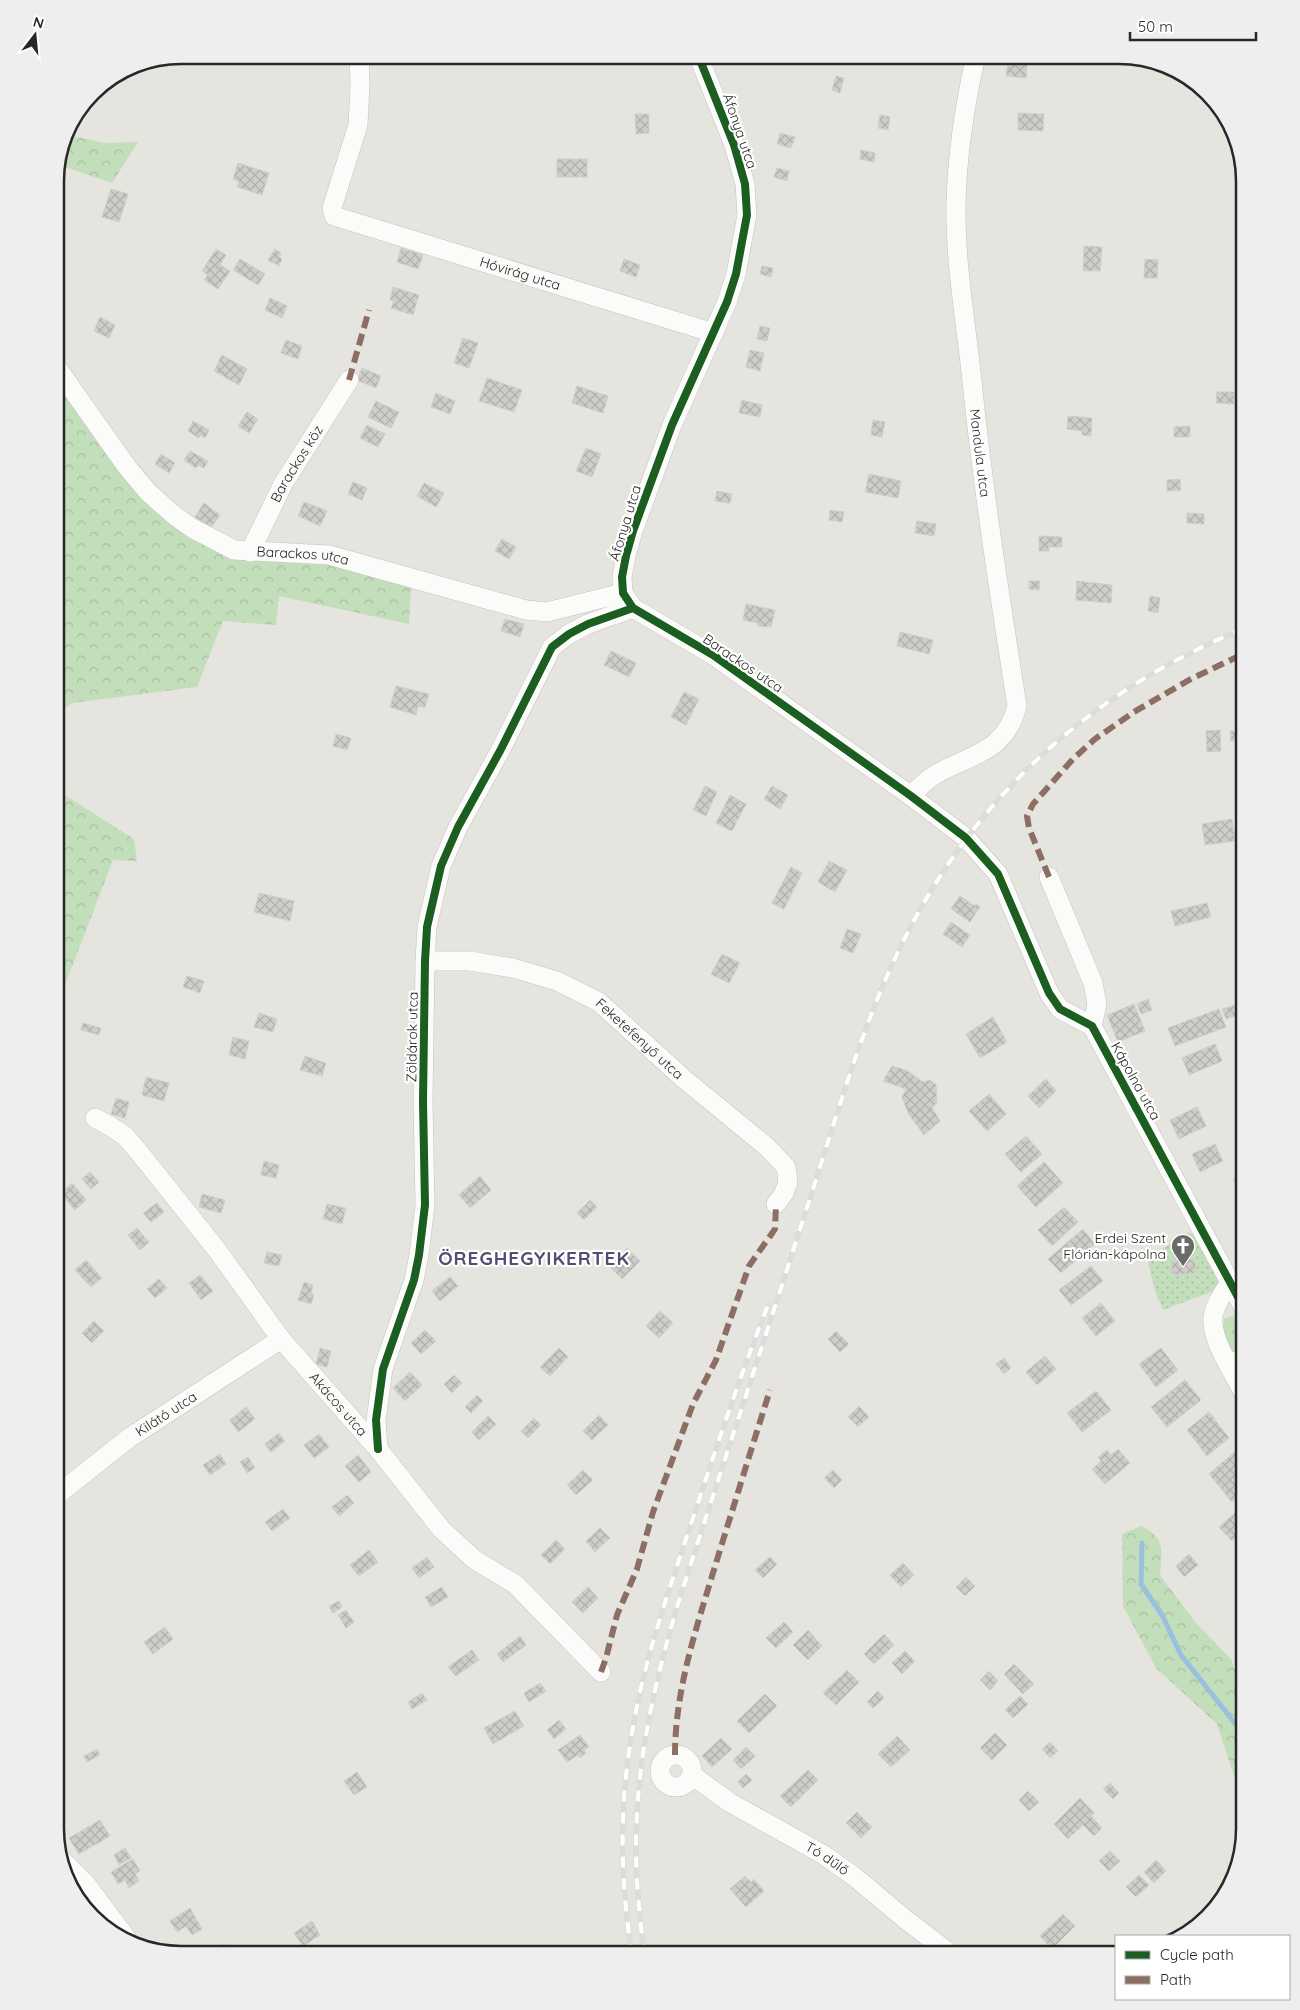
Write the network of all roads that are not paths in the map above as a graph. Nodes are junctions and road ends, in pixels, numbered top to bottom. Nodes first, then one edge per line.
1 (359, 64) edge
2 (702, 64) edge
3 (974, 64) edge
4 (714, 333) junction
5 (64, 378) edge
6 (349, 380) dead end
7 (250, 552) junction
8 (628, 600) junction
9 (911, 796) junction
10 (1049, 877) dead end
11 (425, 961) junction
12 (1092, 1026) junction
13 (95, 1118) dead end
14 (776, 1204) dead end
15 (1231, 1282) junction
16 (1236, 1292) edge
17 (281, 1339) junction
18 (1236, 1360) edge
19 (378, 1449) junction
20 (64, 1489) edge
21 (601, 1672) dead end
22 (692, 1776) dead end
23 (72, 1870) edge
24 (118, 1927) edge
25 (940, 1946) edge

1 - 4 street, Hóvirág utca
2 - 4 street, Áfonya utca
3 - 9 street, Mandula utca
4 - 8 street, Áfonya utca
5 - 7 street, Barackos utca
6 - 7 street, Barackos köz
7 - 8 street, Barackos utca
8 - 9 street, Barackos utca
8 - 11 street, Zöldárok utca
9 - 12 street
10 - 12 street
11 - 14 street, Feketefenyő utca
11 - 19 street, Zöldárok utca
12 - 15 street, Kápolna utca
13 - 17 street, Akácos utca
15 - 16 street, Kápolna utca
15 - 18 street
17 - 19 street, Akácos utca
17 - 20 street, Kilátó utca
19 - 21 street, Akácos utca
22 - 25 street, Tó dűlő
23 - 24 street

